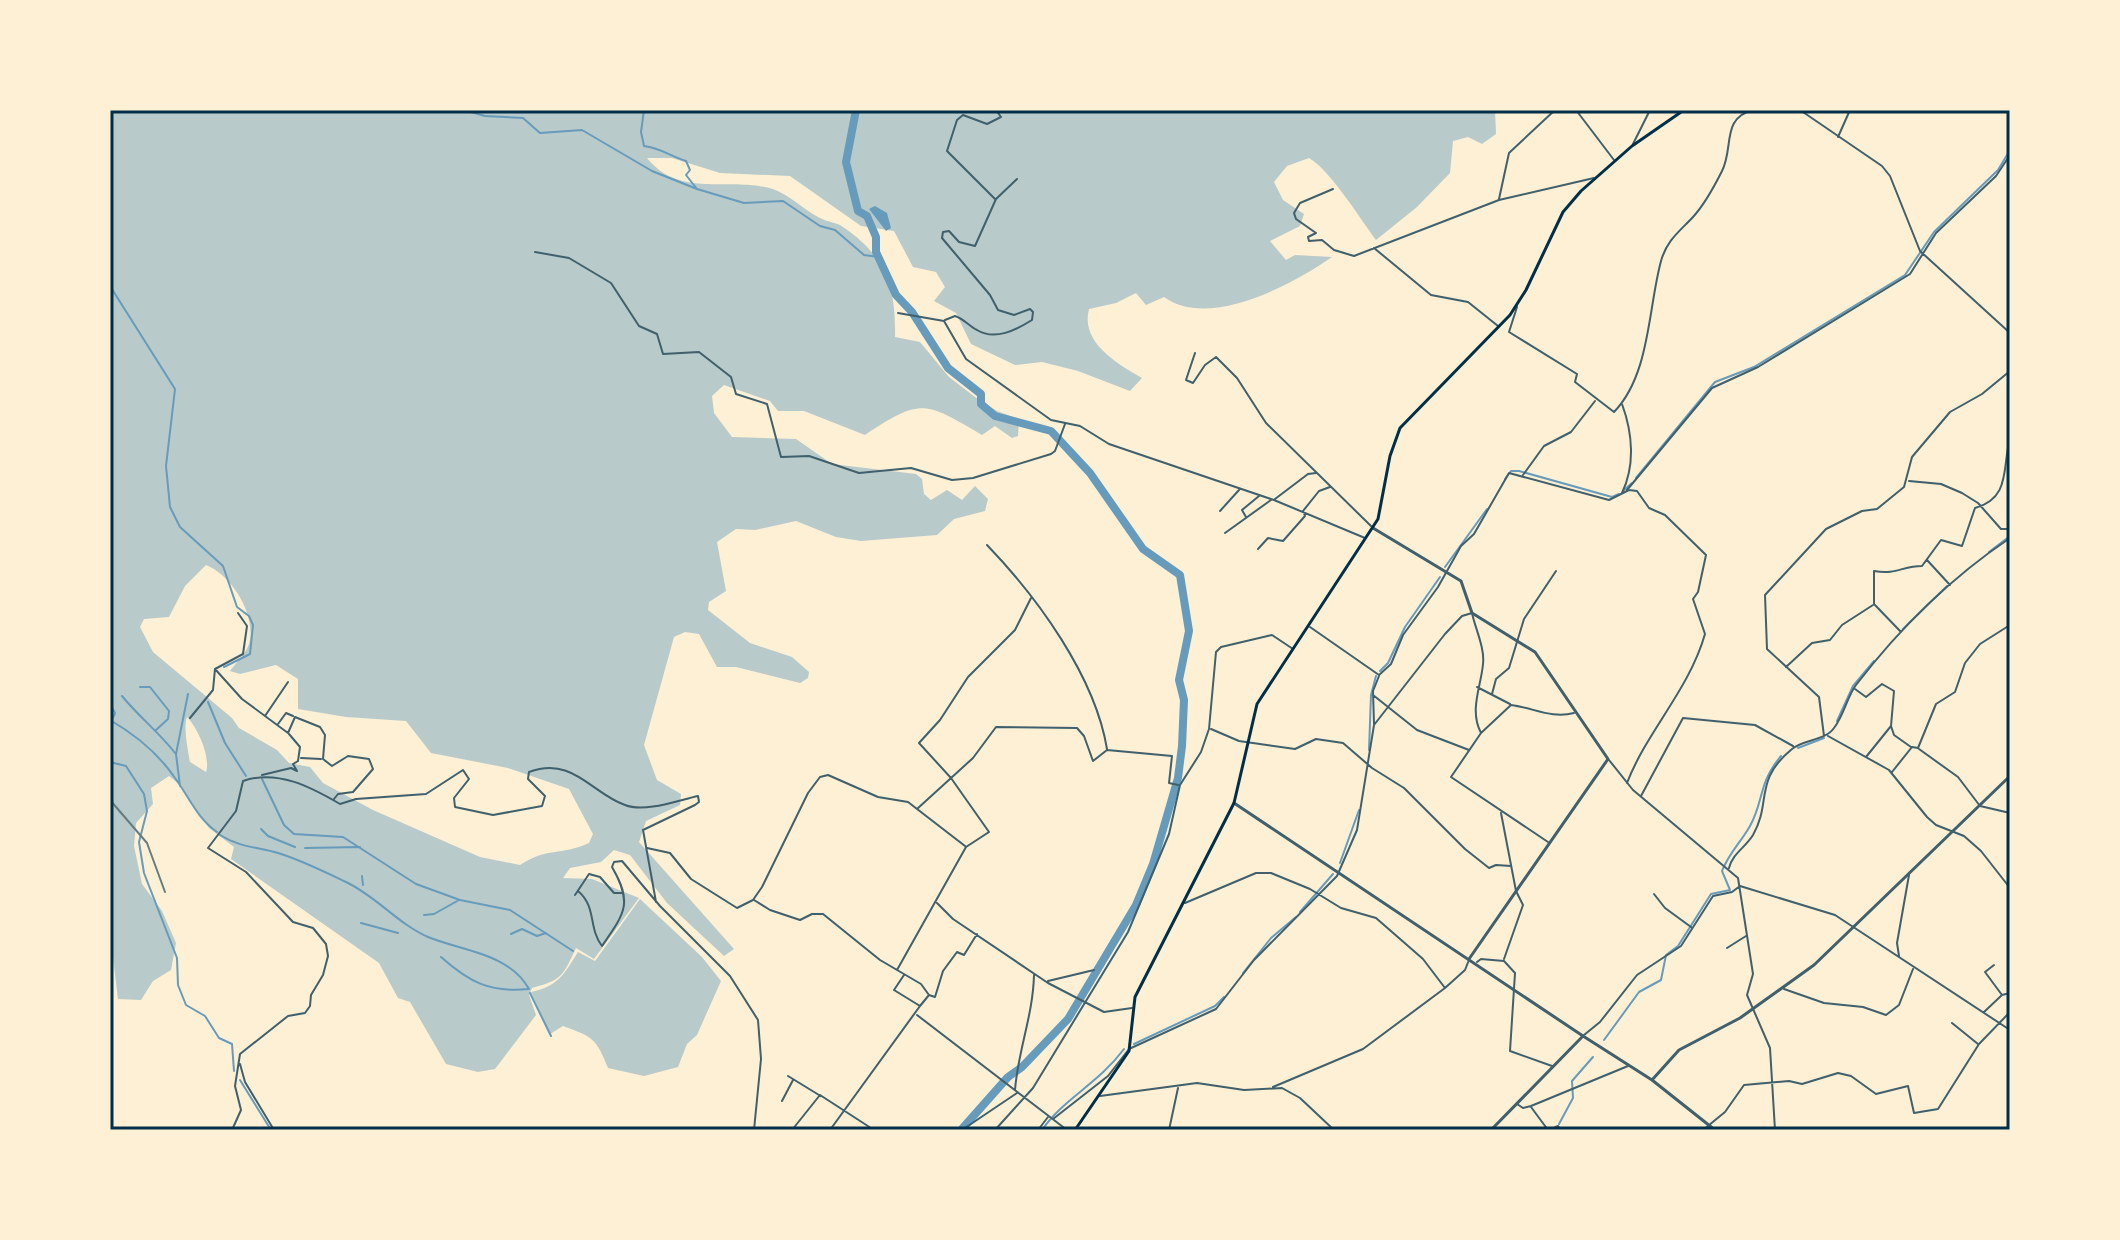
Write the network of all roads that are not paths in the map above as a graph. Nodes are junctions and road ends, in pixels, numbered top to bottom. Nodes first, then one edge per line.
1 (996, 110) edge
2 (1555, 110) edge
3 (1576, 110) edge
4 (1650, 110) edge
5 (1684, 110) edge
6 (1753, 110) edge
7 (1800, 110) edge
8 (1850, 110) edge
9 (1838, 137) junction
10 (1632, 146) junction
11 (2010, 155) edge
12 (1615, 161) junction
13 (1595, 178) junction
14 (1017, 179) dead end
15 (1333, 189) dead end
16 (996, 199) junction
17 (1499, 200) junction
18 (1373, 248) junction
19 (535, 252) dead end
20 (1922, 252) junction
21 (1518, 304) junction
22 (898, 313) dead end
23 (944, 321) junction
24 (1500, 327) junction
25 (2010, 333) edge
26 (1195, 353) dead end
27 (2010, 371) edge
28 (1596, 400) junction
29 (1622, 403) junction
30 (1065, 424) junction
31 (2010, 438) edge
32 (2010, 470) edge
33 (2005, 471) junction
34 (1317, 473) junction
35 (1523, 473) junction
36 (1908, 481) junction
37 (1331, 487) junction
38 (1240, 489) junction
39 (1623, 494) junction
40 (1260, 495) junction
41 (1273, 500) junction
42 (1980, 506) junction
43 (1220, 511) dead end
44 (1303, 511) junction
45 (1246, 517) junction
46 (1373, 528) junction
47 (2010, 529) edge
48 (1225, 533) dead end
49 (1366, 538) junction
50 (2010, 538) edge
51 (987, 545) dead end
52 (1258, 549) dead end
53 (1926, 560) junction
54 (1446, 570) junction
55 (1556, 571) dead end
56 (1950, 586) junction
57 (1031, 598) junction
58 (1874, 604) junction
59 (238, 613) dead end
60 (1472, 613) junction
61 (2010, 625) edge
62 (1308, 626) junction
63 (1902, 633) junction
64 (1517, 640) junction
65 (1293, 649) junction
66 (1786, 667) junction
67 (215, 669) junction
68 (1379, 675) junction
69 (288, 682) dead end
70 (1477, 687) junction
71 (1854, 689) junction
72 (1492, 694) junction
73 (1373, 695) junction
74 (1511, 705) junction
75 (1389, 707) junction
76 (1577, 712) junction
77 (265, 716) junction
78 (295, 717) junction
79 (190, 718) dead end
80 (277, 725) junction
81 (1374, 725) junction
82 (1891, 726) junction
83 (1209, 729) junction
84 (288, 733) junction
85 (1481, 733) junction
86 (1826, 736) junction
87 (1248, 743) junction
88 (1794, 747) junction
89 (1912, 747) junction
90 (1918, 748) junction
91 (1107, 750) junction
92 (1469, 750) junction
93 (299, 756) junction
94 (1866, 758) junction
95 (323, 759) junction
96 (1608, 759) junction
97 (1370, 764) junction
98 (1891, 773) junction
99 (262, 775) junction
100 (2010, 776) edge
101 (951, 778) junction
102 (1627, 783) junction
103 (1180, 785) junction
104 (1641, 796) junction
105 (333, 800) junction
106 (1234, 803) junction
107 (1980, 806) junction
108 (917, 809) junction
109 (1500, 811) junction
110 (2010, 813) edge
111 (1953, 831) junction
112 (1549, 843) junction
113 (966, 847) junction
114 (647, 848) junction
115 (1511, 866) junction
116 (1729, 868) junction
117 (1339, 872) junction
118 (1909, 874) junction
119 (1740, 886) junction
120 (2010, 888) edge
121 (578, 891) junction
122 (1516, 891) junction
123 (624, 893) junction
124 (1316, 893) junction
125 (1654, 894) dead end
126 (575, 895) dead end
127 (753, 900) junction
128 (656, 902) junction
129 (936, 902) junction
130 (1185, 903) junction
131 (1691, 927) junction
132 (1855, 927) junction
133 (977, 934) junction
134 (1747, 935) junction
135 (1727, 948) dead end
136 (1469, 959) junction
137 (1899, 959) junction
138 (1504, 961) junction
139 (1476, 963) junction
140 (1994, 965) dead end
141 (1914, 968) junction
142 (897, 970) junction
143 (1094, 970) dead end
144 (905, 974) junction
145 (1034, 974) junction
146 (1046, 981) junction
147 (1511, 986) junction
148 (1445, 988) junction
149 (1784, 989) junction
150 (929, 995) junction
151 (2002, 995) junction
152 (2010, 995) edge
153 (1084, 1001) junction
154 (920, 1006) junction
155 (1132, 1009) junction
156 (1752, 1010) junction
157 (2010, 1012) edge
158 (1983, 1013) junction
159 (916, 1014) junction
160 (1952, 1023) dead end
161 (2000, 1024) junction
162 (2010, 1030) edge
163 (1583, 1036) junction
164 (1979, 1044) junction
165 (1129, 1049) junction
166 (238, 1061) junction
167 (1553, 1066) junction
168 (1629, 1066) junction
169 (788, 1076) dead end
170 (794, 1079) junction
171 (1652, 1080) junction
172 (1773, 1082) junction
173 (1178, 1087) junction
174 (1272, 1088) junction
175 (1016, 1091) junction
176 (820, 1095) junction
177 (1099, 1096) junction
178 (1026, 1098) junction
179 (782, 1101) dead end
180 (1517, 1104) junction
181 (1531, 1106) junction
182 (844, 1111) junction
183 (1049, 1116) junction
184 (1053, 1119) junction
185 (1710, 1124) junction
186 (232, 1130) edge
187 (274, 1130) edge
188 (754, 1130) edge
189 (792, 1130) edge
190 (830, 1130) edge
191 (874, 1130) edge
192 (962, 1130) edge
193 (995, 1130) edge
194 (1038, 1130) edge
195 (1067, 1130) edge
196 (1075, 1130) edge
197 (1169, 1130) edge
198 (1334, 1130) edge
199 (1491, 1130) edge
200 (1548, 1130) edge
201 (1561, 1130) edge
202 (1703, 1130) edge
203 (1715, 1130) edge
204 (1775, 1130) edge

1 - 16 street
2 - 17 street
3 - 12 street
4 - 10 street
5 - 10 main road
6 - 29 street
7 - 9 street
8 - 9 street
9 - 20 street
10 - 12 main road
11 - 20 street
12 - 13 main road
13 - 17 street
13 - 21 main road
14 - 16 street
15 - 18 street
16 - 23 street
17 - 18 street
18 - 24 street
19 - 30 street
20 - 25 street
20 - 39 street
21 - 24 main road
21 - 28 street
22 - 23 street
23 - 30 street
24 - 46 main road
26 - 34 street
27 - 36 street
28 - 29 street
28 - 35 street
29 - 39 street
30 - 38 street
31 - 33 street
32 - 33 street
33 - 42 street
34 - 37 street
34 - 41 street
35 - 39 street
35 - 54 street
36 - 42 street
36 - 66 street
37 - 44 street
37 - 46 street
38 - 40 street
38 - 43 street
39 - 102 street
40 - 41 street
40 - 45 street
41 - 44 street
41 - 45 street
42 - 47 street
42 - 53 street
44 - 49 street
44 - 52 street
45 - 48 street
46 - 49 main road
46 - 54 street
49 - 62 main road
50 - 56 street
51 - 57 street
53 - 56 street
53 - 58 street
54 - 60 street
54 - 68 street
55 - 64 street
56 - 63 street
57 - 91 street
57 - 101 street
58 - 63 street
58 - 66 street
59 - 67 street
60 - 64 street
60 - 70 street
60 - 75 street
61 - 90 street
62 - 65 main road
62 - 68 street
63 - 71 street
64 - 72 street
64 - 76 street
65 - 83 street
65 - 87 main road
66 - 86 street
67 - 77 street
67 - 79 street
68 - 73 street
69 - 77 street
70 - 72 street
70 - 85 street
71 - 82 street
71 - 86 street
72 - 74 street
73 - 75 street
73 - 81 street
74 - 76 street
74 - 85 street
75 - 81 street
75 - 92 street
76 - 96 street
77 - 80 street
78 - 80 street
78 - 84 street
78 - 95 street
80 - 84 street
81 - 97 street
82 - 89 street
82 - 94 street
83 - 87 street
83 - 103 street
84 - 93 street
85 - 92 street
86 - 88 street
86 - 94 street
87 - 97 street
87 - 106 main road
88 - 104 street
88 - 116 street
89 - 90 street
89 - 98 street
90 - 107 street
91 - 101 street
91 - 103 street
92 - 109 street
93 - 95 street
93 - 99 street
94 - 98 street
95 - 105 street
96 - 102 street
96 - 112 street
97 - 115 street
97 - 117 street
98 - 111 street
99 - 105 street
99 - 166 street
100 - 107 street
101 - 108 street
101 - 113 street
102 - 104 street
103 - 153 street
104 - 116 street
105 - 114 street
106 - 117 street
106 - 130 main road
107 - 110 street
107 - 111 street
108 - 113 street
108 - 127 street
109 - 112 street
109 - 115 street
111 - 118 street
111 - 120 street
112 - 122 street
113 - 129 street
114 - 127 street
114 - 128 street
115 - 122 street
116 - 119 street
117 - 124 street
117 - 136 street
118 - 132 street
118 - 137 street
119 - 131 street
119 - 132 street
119 - 134 street
121 - 123 street
121 - 123 street
121 - 126 street
122 - 136 street
122 - 138 street
123 - 128 street
124 - 130 street
124 - 148 street
124 - 165 street
125 - 131 street
127 - 142 street
128 - 188 street
129 - 133 street
129 - 142 street
130 - 155 main road
131 - 163 street
132 - 137 street
132 - 149 street
133 - 145 street
133 - 150 street
134 - 135 street
134 - 156 street
136 - 139 street
136 - 148 street
137 - 141 street
138 - 139 street
138 - 147 street
139 - 147 street
140 - 151 street
141 - 149 street
141 - 158 street
142 - 144 street
143 - 146 street
144 - 150 street
144 - 154 street
145 - 146 street
145 - 175 street
146 - 153 street
147 - 163 street
147 - 167 street
148 - 174 street
149 - 156 street
150 - 154 street
151 - 152 street
151 - 158 street
153 - 155 street
153 - 178 street
154 - 159 street
155 - 165 main road
156 - 171 street
156 - 172 street
157 - 161 street
158 - 161 street
159 - 175 street
159 - 182 street
160 - 164 street
161 - 162 street
161 - 164 street
163 - 167 street
163 - 168 street
164 - 172 street
165 - 177 main road
165 - 184 street
166 - 186 street
166 - 187 street
167 - 180 street
168 - 171 street
168 - 181 street
169 - 170 street
170 - 176 street
170 - 179 street
171 - 185 street
172 - 185 street
172 - 204 street
173 - 174 street
173 - 177 street
173 - 197 street
174 - 198 street
175 - 178 street
175 - 192 street
176 - 182 street
176 - 189 street
177 - 196 main road
178 - 183 street
178 - 193 street
180 - 181 street
180 - 199 street
181 - 200 street
182 - 190 street
182 - 191 street
183 - 184 street
183 - 194 street
184 - 195 street
185 - 202 street
185 - 203 street
200 - 201 street

